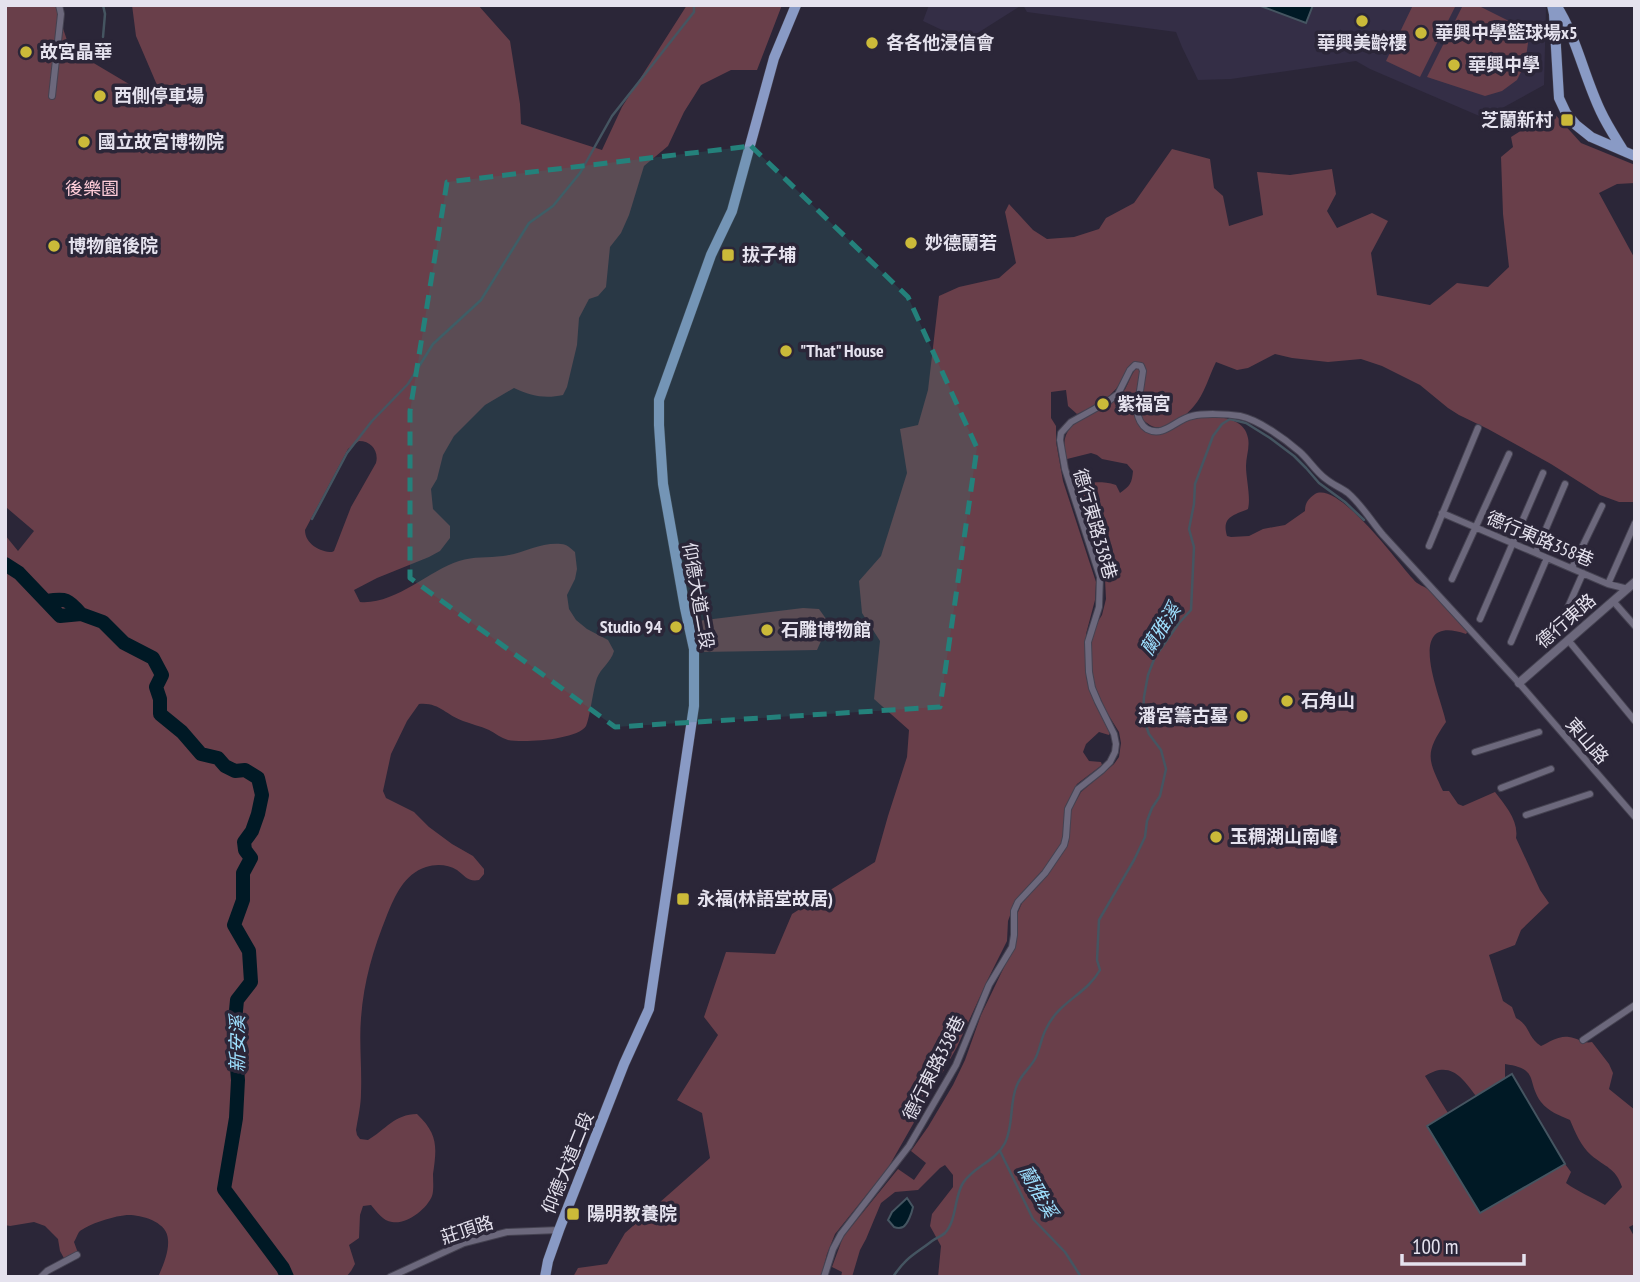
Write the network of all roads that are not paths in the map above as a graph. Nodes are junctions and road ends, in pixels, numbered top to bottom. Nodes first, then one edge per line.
1 (59, 5) edge
2 (796, 5) edge
3 (1554, 5) edge
4 (52, 96) dead end
5 (1624, 150) junction
6 (1635, 156) edge
7 (1478, 428) dead end
8 (1509, 454) dead end
9 (1544, 473) dead end
10 (1564, 484) dead end
11 (1602, 506) dead end
12 (1442, 513) junction
13 (1635, 523) edge
14 (1476, 527) junction
15 (1513, 542) junction
16 (1429, 546) dead end
17 (1536, 552) junction
18 (1547, 558) junction
19 (1572, 568) junction
20 (1583, 573) junction
21 (1452, 579) dead end
22 (1608, 584) junction
23 (1631, 585) edge
24 (1613, 601) junction
25 (1564, 616) dead end
26 (1480, 619) dead end
27 (1635, 626) edge
28 (1568, 640) junction
29 (1511, 642) dead end
30 (1519, 683) junction
31 (1635, 721) edge
32 (1539, 732) dead end
33 (1475, 752) dead end
34 (1551, 769) dead end
35 (1501, 788) dead end
36 (1590, 794) dead end
37 (1526, 815) dead end
38 (1635, 817) edge
39 (1635, 1005) edge
40 (1583, 1040) dead end
41 (558, 1230) junction
42 (78, 1255) dead end
43 (41, 1277) edge
44 (390, 1277) edge
45 (545, 1277) edge
46 (824, 1277) edge

1 - 4 street
2 - 41 main road, 仰德大道二段
3 - 5 main road
3 - 5 main road
5 - 6 main road
7 - 12 street
8 - 14 street
9 - 15 street
10 - 17 street
11 - 19 street
12 - 14 street, 德行東路358巷
12 - 16 street
13 - 22 street
14 - 15 street, 德行東路358巷
14 - 21 street
15 - 17 street, 德行東路358巷
15 - 26 street
17 - 18 street, 德行東路358巷
18 - 19 street, 德行東路358巷
18 - 29 street
19 - 20 street, 德行東路358巷
20 - 22 street, 德行東路358巷
20 - 25 street
22 - 23 street, 德行東路358巷
23 - 24 street, 德行東路
24 - 27 street
24 - 28 street, 德行東路
28 - 30 street, 德行東路
28 - 31 street
30 - 38 street, 東山路
30 - 46 street, 德行東路338巷
32 - 33 street
34 - 35 street
36 - 37 street
39 - 40 street
41 - 44 street, 莊頂路
41 - 45 main road, 仰德大道二段
42 - 43 street

